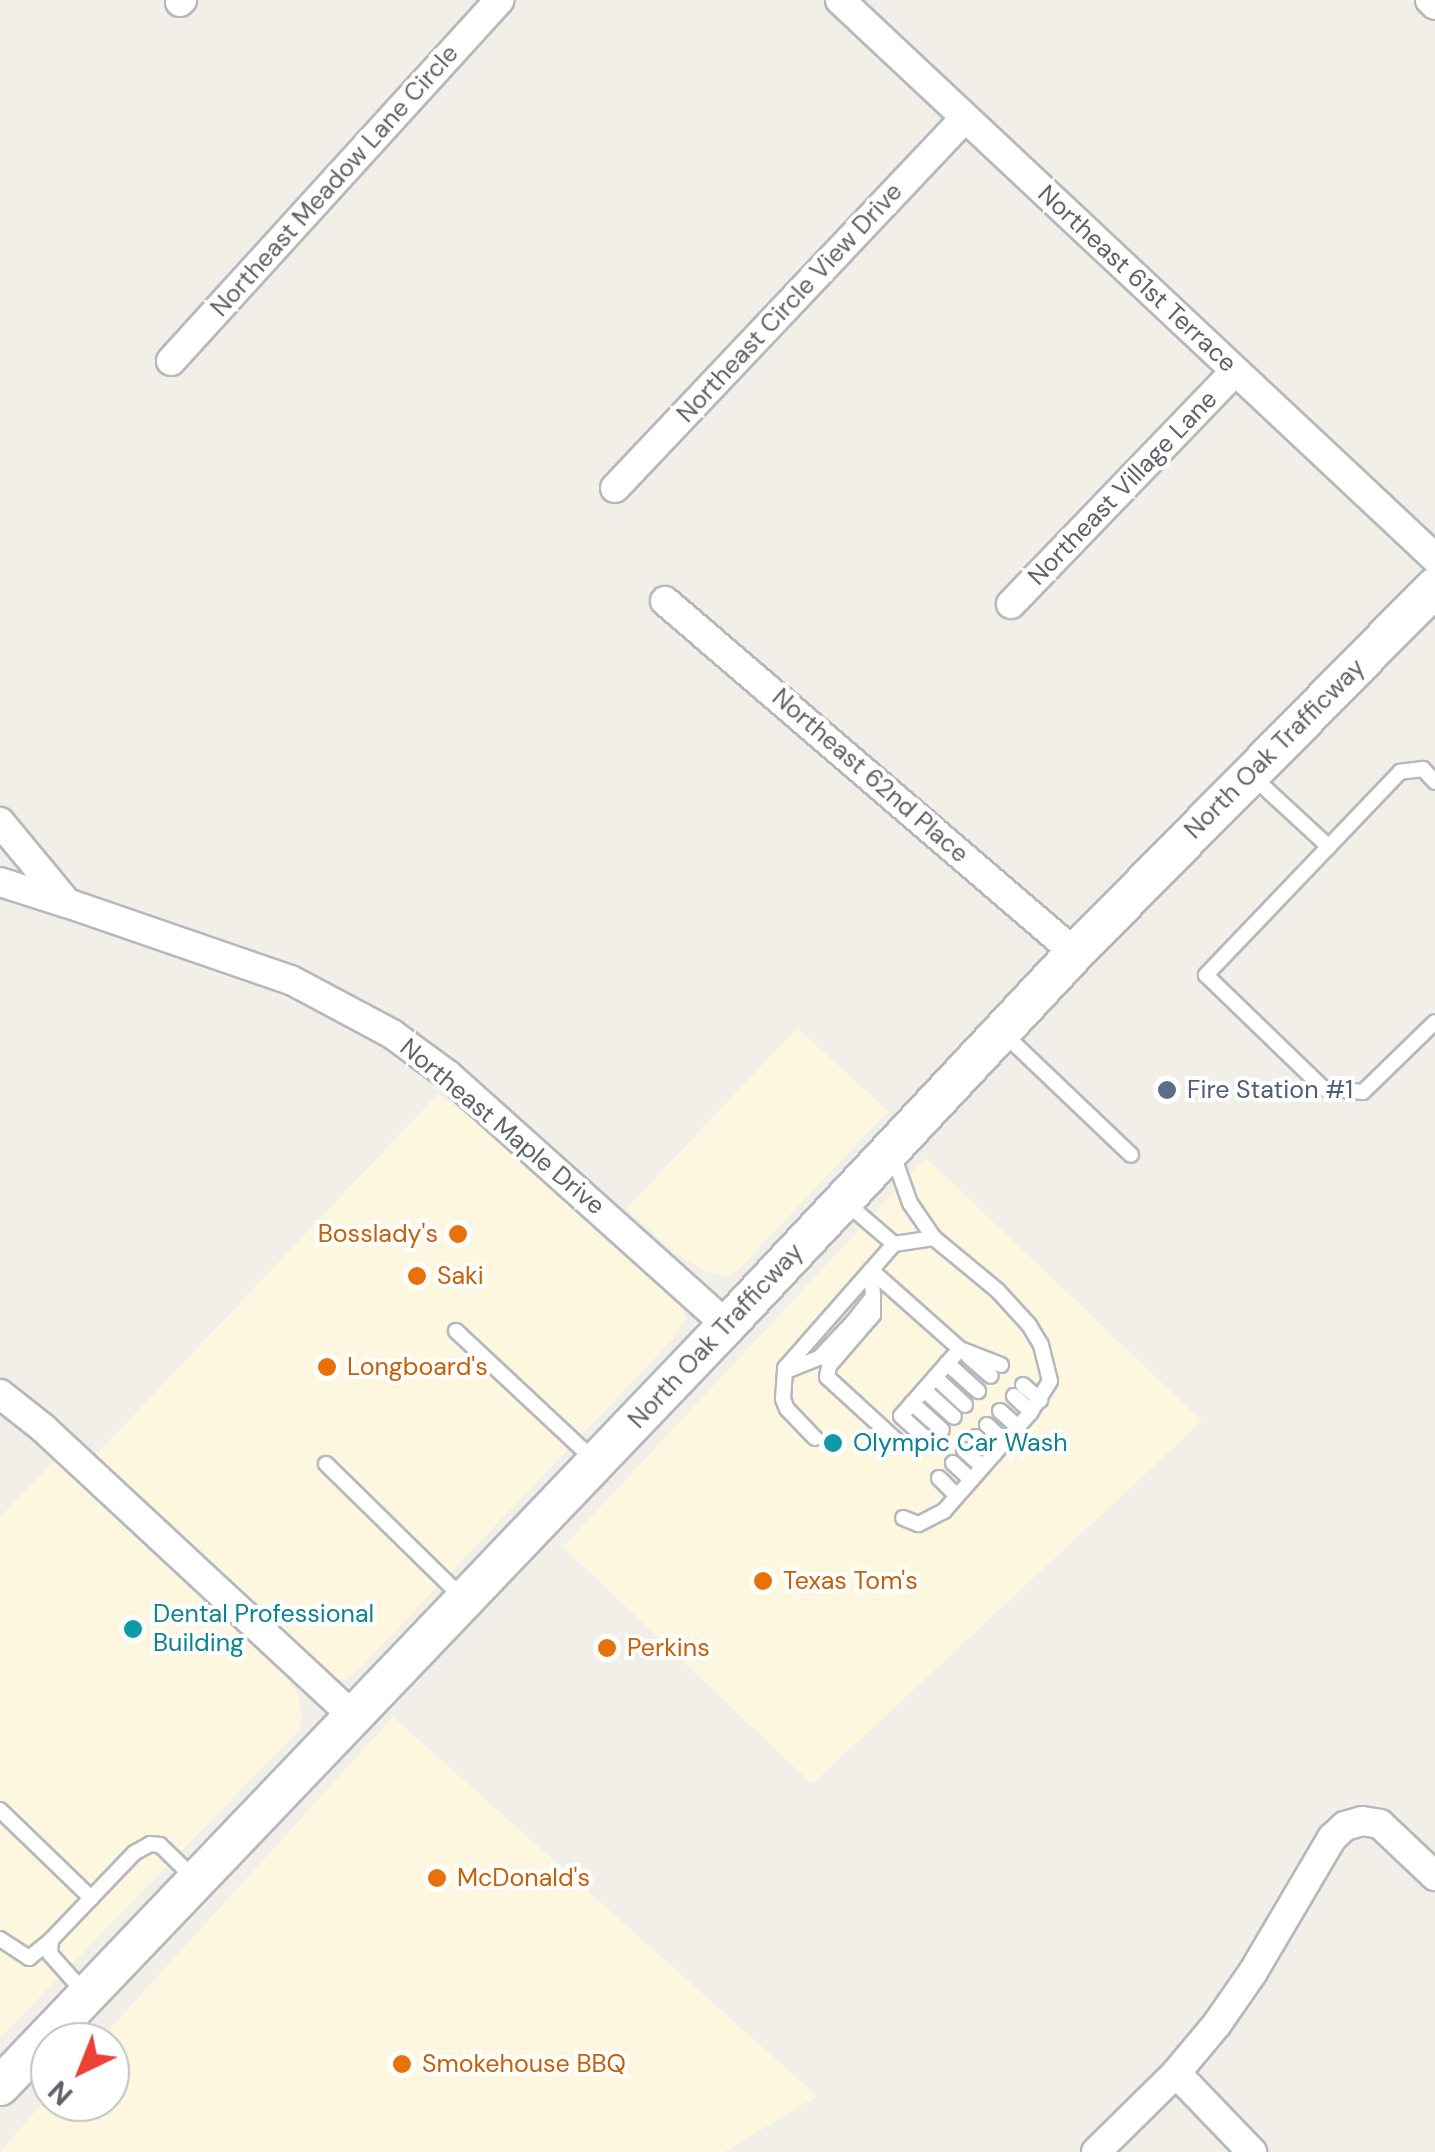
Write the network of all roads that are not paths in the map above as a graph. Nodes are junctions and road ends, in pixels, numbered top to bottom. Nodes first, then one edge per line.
1 (499, 0) edge
2 (840, 0) edge
3 (1430, 0) edge
4 (1435, 6) edge
5 (966, 118) junction
6 (171, 361) dead end
7 (1236, 371) junction
8 (615, 488) dead end
9 (1435, 558) edge
10 (1435, 588) edge
11 (665, 600) dead end
12 (1011, 604) dead end
13 (1251, 774) junction
14 (1435, 782) edge
15 (0, 822) edge
16 (1329, 847) junction
17 (0, 882) edge
18 (67, 903) junction
19 (1075, 953) junction
20 (1435, 1022) edge
21 (1001, 1032) junction
22 (891, 1150) junction
23 (1131, 1155) dead end
24 (844, 1200) junction
25 (934, 1238) junction
26 (894, 1244) junction
27 (871, 1270) junction
28 (873, 1296) junction
29 (728, 1325) junction
30 (456, 1331) dead end
31 (960, 1349) junction
32 (947, 1364) junction
33 (996, 1370) dead end
34 (785, 1371) junction
35 (935, 1377) junction
36 (924, 1390) junction
37 (1019, 1390) dead end
38 (978, 1391) dead end
39 (0, 1394) edge
40 (912, 1402) junction
41 (965, 1405) dead end
42 (1036, 1406) junction
43 (1000, 1411) dead end
44 (954, 1417) dead end
45 (987, 1425) dead end
46 (1018, 1427) junction
47 (942, 1430) dead end
48 (976, 1437) dead end
49 (815, 1438) dead end
50 (1006, 1442) junction
51 (899, 1443) dead end
52 (931, 1443) dead end
53 (964, 1450) dead end
54 (994, 1454) junction
55 (597, 1462) junction
56 (953, 1463) dead end
57 (326, 1464) dead end
58 (983, 1467) junction
59 (939, 1478) dead end
60 (972, 1480) junction
61 (958, 1496) junction
62 (904, 1518) dead end
63 (464, 1598) junction
64 (353, 1716) junction
65 (0, 1810) edge
66 (1435, 1876) edge
67 (196, 1881) junction
68 (91, 1898) junction
69 (0, 1940) edge
70 (51, 1940) junction
71 (86, 1996) junction
72 (1176, 2073) junction
73 (0, 2086) edge
74 (1096, 2152) edge
75 (1252, 2152) edge

1 - 6 street, Northeast Meadow Lane Circle
2 - 5 street, Northeast 61st Terrace
3 - 4 street
5 - 7 street, Northeast 61st Terrace
5 - 8 street, Northeast Circle View Drive
7 - 9 street, Northeast 61st Terrace
7 - 12 street, Northeast Village Lane
10 - 13 main road, North Oak Trafficway
11 - 19 street, Northeast 62nd Place
13 - 16 lane
13 - 19 main road, North Oak Trafficway
14 - 16 lane
15 - 18 street
16 - 20 lane
17 - 18 street, Northeast Maple Drive
18 - 29 street, Northeast Maple Drive
19 - 21 main road, North Oak Trafficway
21 - 22 main road, North Oak Trafficway
21 - 23 lane
22 - 24 main road, North Oak Trafficway
22 - 25 lane
24 - 26 lane
24 - 29 main road, North Oak Trafficway
25 - 26 lane
25 - 42 lane
26 - 27 lane
27 - 28 lane
27 - 31 lane
27 - 34 lane
28 - 34 lane
28 - 51 lane
29 - 55 main road, North Oak Trafficway
30 - 55 lane
31 - 32 lane
31 - 33 lane
32 - 35 lane
32 - 38 lane
34 - 49 lane
35 - 36 lane
35 - 41 lane
36 - 40 lane
36 - 44 lane
37 - 42 lane
39 - 64 street
40 - 47 lane
40 - 52 lane
42 - 46 lane
43 - 46 lane
45 - 50 lane
46 - 50 lane
48 - 54 lane
50 - 54 lane
53 - 58 lane
54 - 58 lane
55 - 63 main road, North Oak Trafficway
56 - 60 lane
57 - 63 lane
58 - 60 lane
59 - 61 lane
60 - 61 lane
61 - 62 lane
63 - 64 main road, North Oak Trafficway
64 - 67 main road, North Oak Trafficway
65 - 68 lane
66 - 72 street
67 - 68 lane
67 - 71 main road, North Oak Trafficway
68 - 70 lane
69 - 70 lane
70 - 71 lane
71 - 73 main road, North Oak Trafficway
72 - 74 street
72 - 75 street

